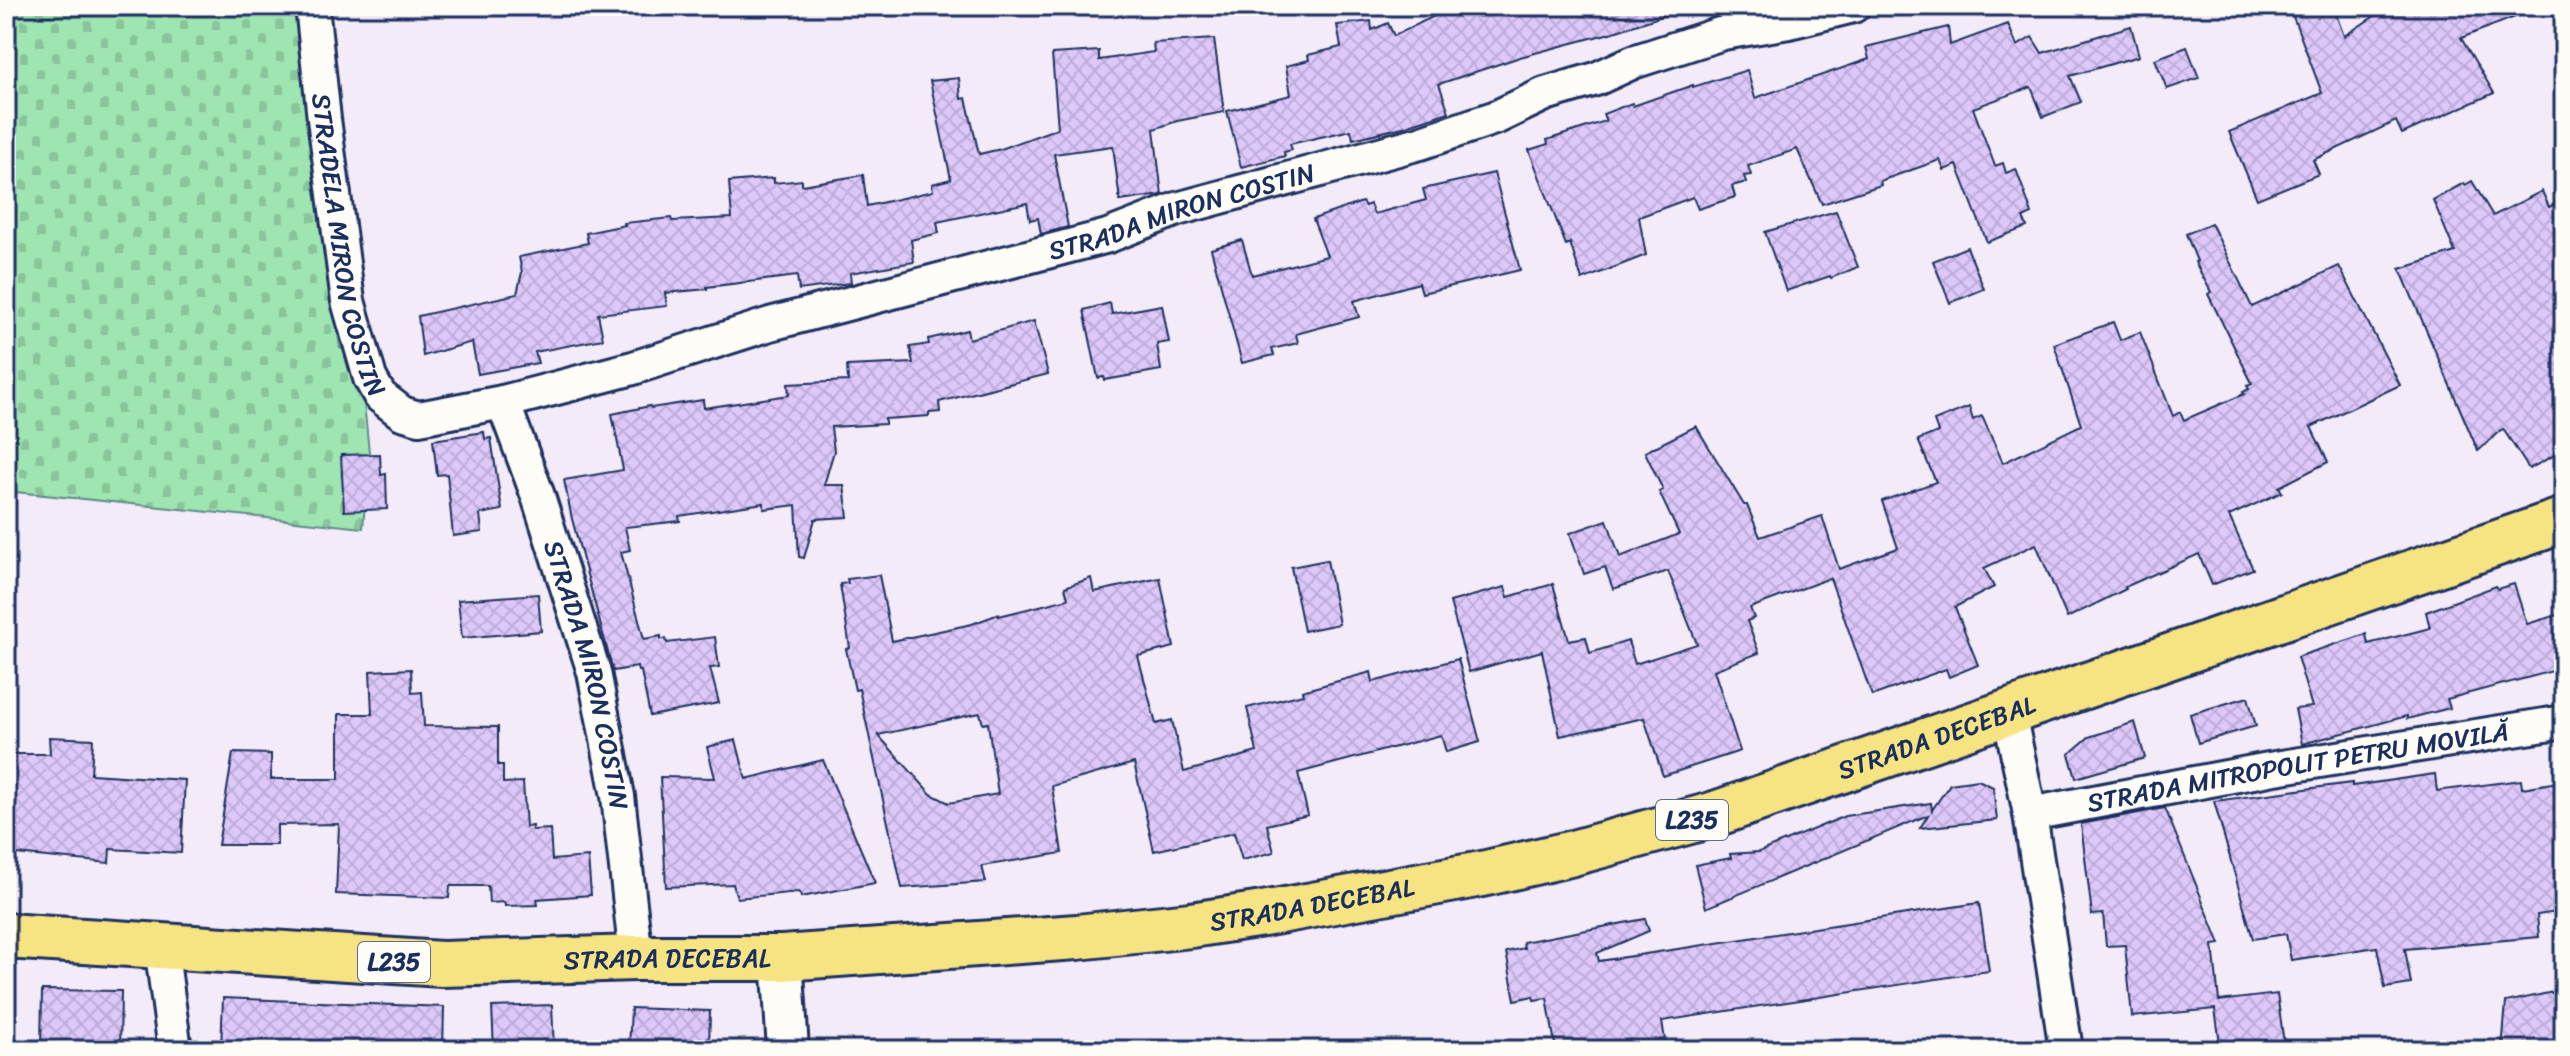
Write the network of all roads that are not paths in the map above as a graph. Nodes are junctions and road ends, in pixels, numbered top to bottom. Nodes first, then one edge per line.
1 (312, 6) edge
2 (1853, 6) edge
3 (503, 402) junction
4 (457, 412) joint
5 (2564, 520) edge
6 (2009, 713) junction
7 (2564, 722) edge
8 (2030, 814) junction
9 (6, 936) edge
10 (161, 946) junction
11 (636, 958) junction
12 (782, 958) junction
13 (175, 1050) edge
14 (788, 1050) edge
15 (2066, 1050) edge

1 - 4 street, STRADELA MIRON COSTIN
2 - 3 street, STRADA MIRON COSTIN
3 - 4 street, STRADA MIRON COSTIN
3 - 11 street, STRADA MIRON COSTIN
5 - 6 main road, STRADA DECEBAL / L235
6 - 8 street
6 - 12 main road, STRADA DECEBAL / L235
7 - 8 street, STRADA MITROPOLIT PETRU MOVILĂ
8 - 15 street
9 - 10 main road, STRADA DECEBAL / L235
10 - 11 main road, STRADA DECEBAL / L235
10 - 13 street
11 - 12 main road, STRADA DECEBAL / L235
12 - 14 street

